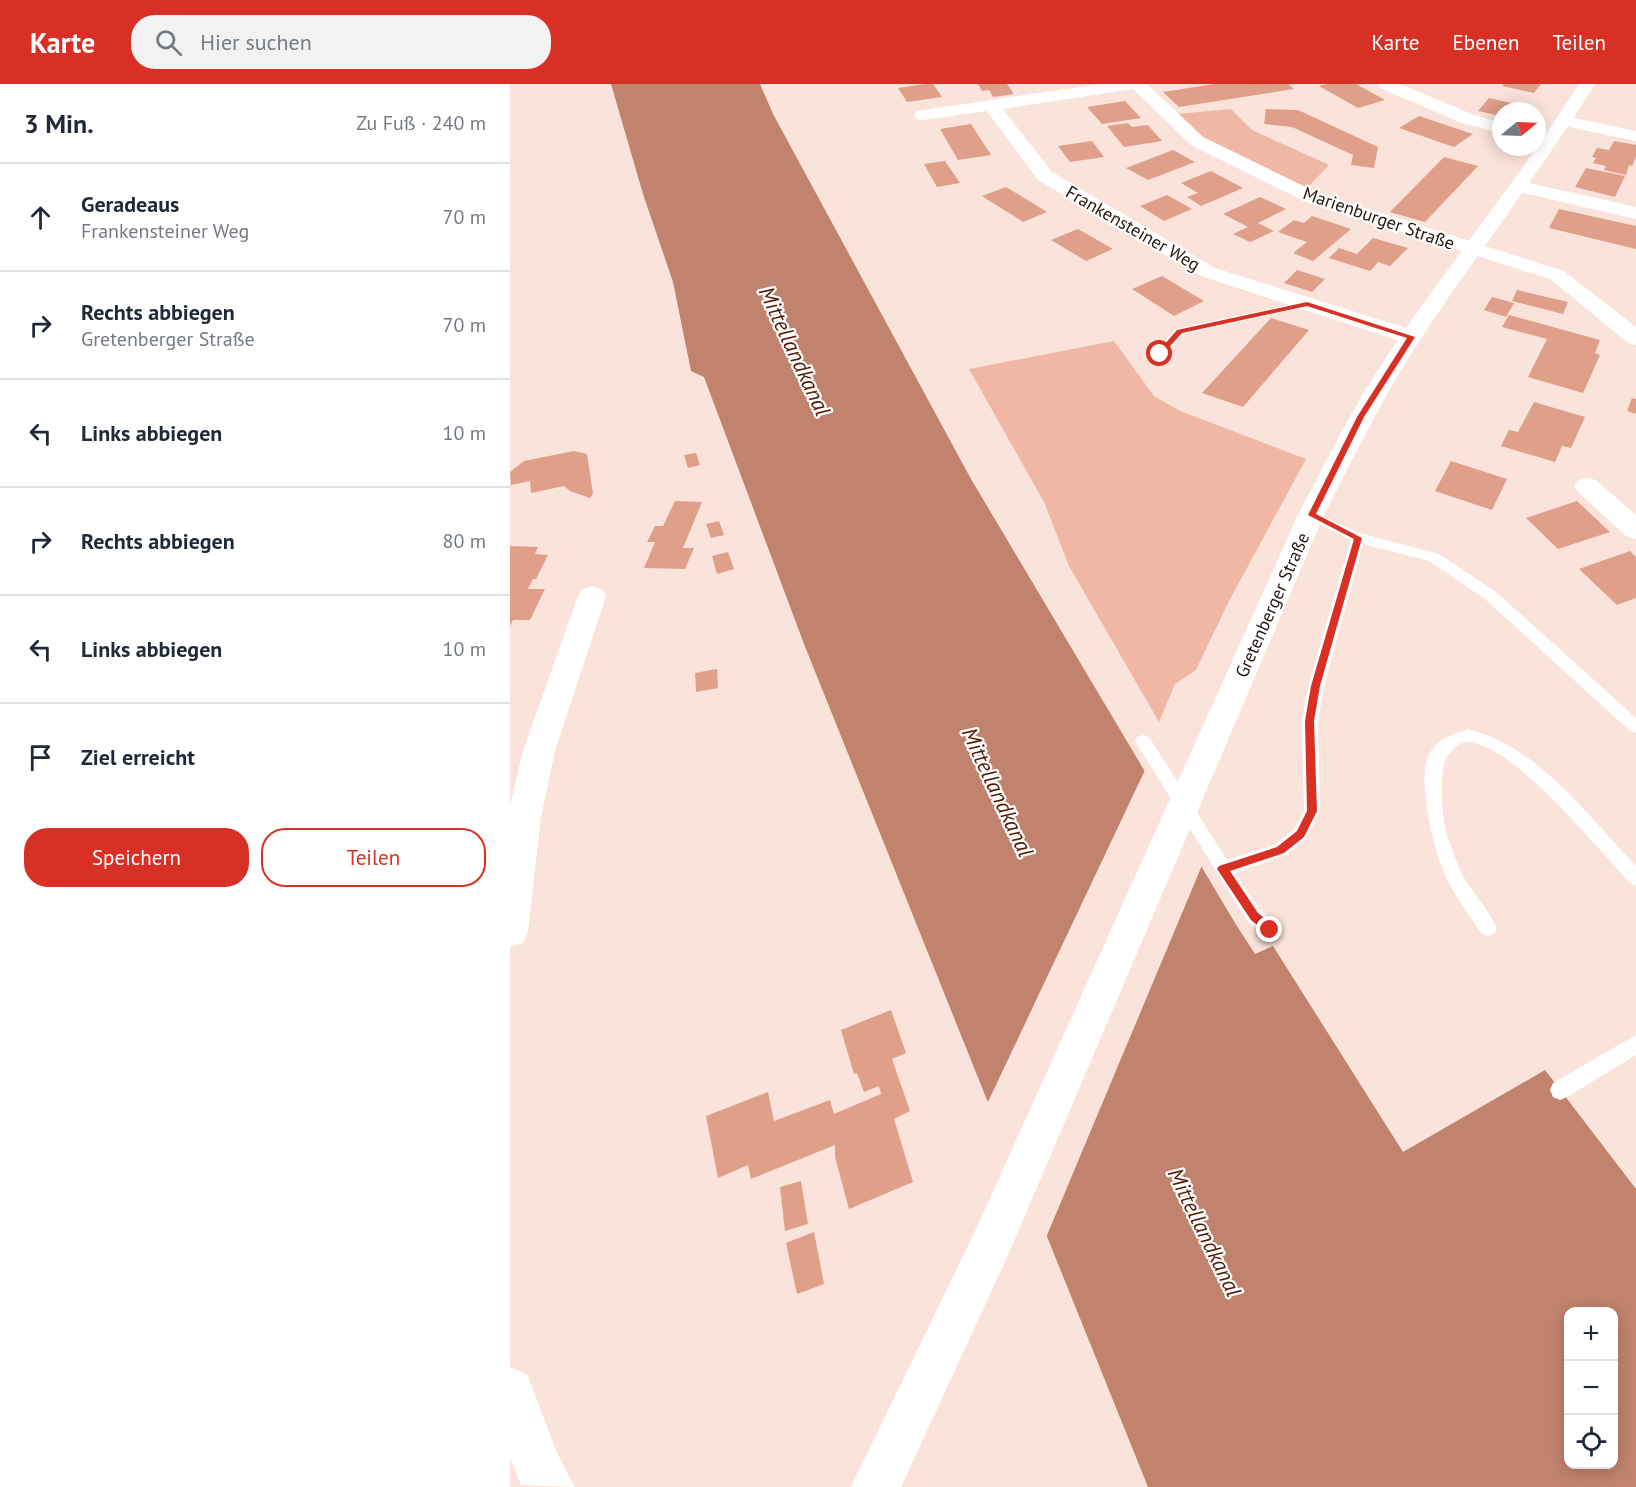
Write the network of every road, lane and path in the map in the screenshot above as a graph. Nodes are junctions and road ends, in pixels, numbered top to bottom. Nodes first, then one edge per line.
1 (1136, 84) edge
2 (1386, 84) edge
3 (1587, 84) edge
4 (1055, 89) edge
5 (991, 105) junction
6 (923, 114) dead end
7 (1565, 121) junction
8 (1492, 126) edge
9 (1636, 136) edge
10 (1546, 138) edge
11 (1536, 156) edge
12 (1521, 187) junction
13 (1636, 213) edge
14 (1474, 249) junction
15 (1307, 304) junction
16 (1411, 337) junction
17 (1636, 338) edge
18 (1160, 354) dead end
19 (1587, 486) dead end
20 (1311, 515) junction
21 (1636, 530) edge
22 (1358, 538) junction
23 (592, 596) dead end
24 (1636, 727) edge
25 (1143, 741) dead end
26 (1223, 869) junction
27 (1636, 878) edge
28 (1488, 928) dead end
29 (1270, 930) dead end
30 (510, 931) edge
31 (1636, 1044) edge
32 (1560, 1090) dead end
33 (510, 1391) edge
34 (550, 1487) edge
35 (876, 1487) edge

1 - 4 street
1 - 14 street, Marienburger Straße
2 - 8 street
3 - 7 street, Gretenberger Straße
4 - 5 street
5 - 6 street
5 - 15 street, Frankensteiner Weg
7 - 9 street
7 - 10 street, Gretenberger Straße
11 - 12 street, Gretenberger Straße
12 - 13 street
12 - 14 street, Gretenberger Straße
14 - 16 street, Gretenberger Straße
14 - 17 street, Marienburger Straße
15 - 16 street, Frankensteiner Weg
15 - 18 lane, Frankensteiner Weg
16 - 20 street, Gretenberger Straße
19 - 21 street
20 - 22 lane
20 - 35 street, Gretenberger Straße
22 - 24 lane
22 - 26 lane
23 - 30 street
25 - 26 lane
26 - 29 lane
27 - 28 lane
31 - 32 lane
33 - 34 street

